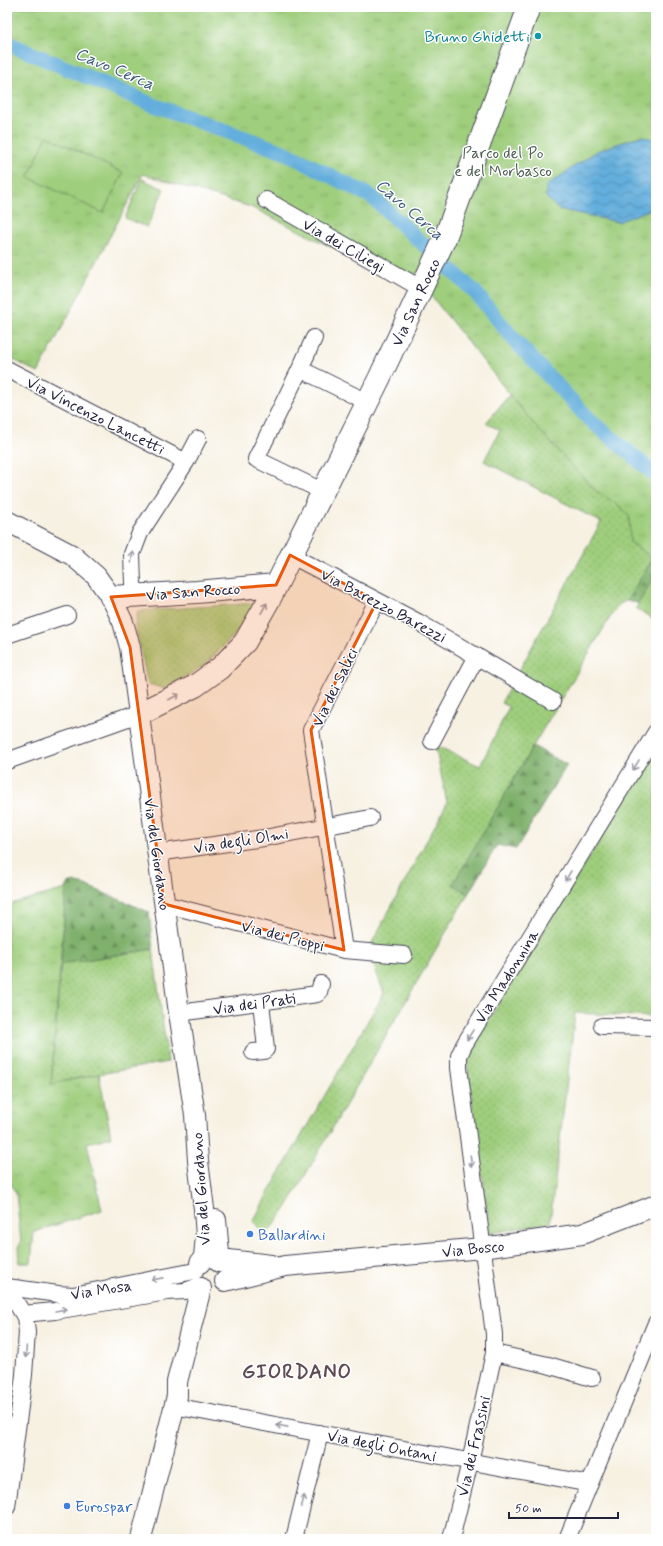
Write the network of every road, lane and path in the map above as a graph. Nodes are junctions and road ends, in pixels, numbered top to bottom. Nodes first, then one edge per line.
1 (528, 7) edge
2 (266, 200) dead end
3 (424, 285) junction
4 (314, 338) dead end
5 (7, 369) edge
6 (300, 369) junction
7 (367, 402) junction
8 (198, 439) dead end
9 (186, 462) junction
10 (322, 491) junction
11 (7, 521) edge
12 (290, 555) junction
13 (276, 585) junction
14 (137, 595) junction
15 (111, 597) junction
16 (377, 601) junction
17 (67, 615) dead end
18 (7, 635) edge
19 (477, 656) junction
20 (553, 701) dead end
21 (139, 714) junction
22 (656, 732) edge
23 (432, 741) dead end
24 (7, 761) edge
25 (370, 818) dead end
26 (325, 826) junction
27 (157, 852) junction
28 (164, 904) junction
29 (344, 950) junction
30 (404, 955) dead end
31 (320, 984) dead end
32 (261, 1002) junction
33 (179, 1013) junction
34 (602, 1026) dead end
35 (656, 1027) edge
36 (253, 1052) dead end
37 (655, 1208) edge
38 (482, 1248) junction
39 (209, 1275) junction
40 (7, 1287) edge
41 (7, 1294) edge
42 (58, 1294) junction
43 (21, 1311) junction
44 (656, 1323) edge
45 (494, 1354) junction
46 (592, 1378) dead end
47 (176, 1401) junction
48 (320, 1433) junction
49 (470, 1462) junction
50 (590, 1484) junction
51 (7, 1507) edge
52 (140, 1539) edge
53 (294, 1539) edge
54 (451, 1539) edge
55 (567, 1539) edge

1 - 3 main road, Via San Rocco
2 - 3 street, Via dei Ciliegi
3 - 7 main road, Via San Rocco
4 - 6 street
5 - 9 street, Via Vincenzo Lancetti
6 - 7 street
6 - 10 street
7 - 10 main road, Via San Rocco
8 - 9 street
14 -> 9 street
10 - 12 main road, Via San Rocco
11 - 15 street, Via del Giordano
12 - 13 main road, Via San Rocco
12 - 16 street, Via Barezzo Barezzi
13 - 14 main road, Via San Rocco
21 -> 13 main road, Via San Rocco
14 - 15 main road, Via San Rocco
15 - 21 street, Via del Giordano
16 - 19 street, Via Barezzo Barezzi
16 - 26 street, Via dei Salici
17 - 18 street
19 - 20 street, Via Barezzo Barezzi
19 - 23 street
21 - 24 street
21 - 27 street, Via del Giordano
22 -> 38 street, Via Madonnina
25 - 26 street
26 - 27 street, Via degli Olmi
26 - 29 street, Via dei Salici
27 - 28 street, Via del Giordano
28 - 29 street, Via dei Pioppi
28 - 33 street, Via del Giordano
29 - 30 street, Via dei Pioppi
31 - 32 street, Via dei Prati
32 - 33 street, Via dei Prati
32 - 36 street
33 - 39 street, Via del Giordano
34 - 35 street
37 - 38 street, Via Bosco
38 - 39 street, Via Bosco
38 - 45 street, Via dei Frassini
39 -> 42 street, Via Mosa
43 -> 39 street
39 - 47 street, Via del Giordano
40 - 42 street, Via Mosa
41 - 43 street
42 - 43 street
43 -> 51 street
44 - 50 street
45 - 46 street
45 - 49 street, Via dei Frassini
48 -> 47 street, Via degli Ontani
47 - 52 street, Via del Giordano
48 - 49 street, Via degli Ontani
53 -> 48 street
49 - 50 street, Via degli Ontani
49 - 54 street, Via dei Frassini
50 - 55 street

